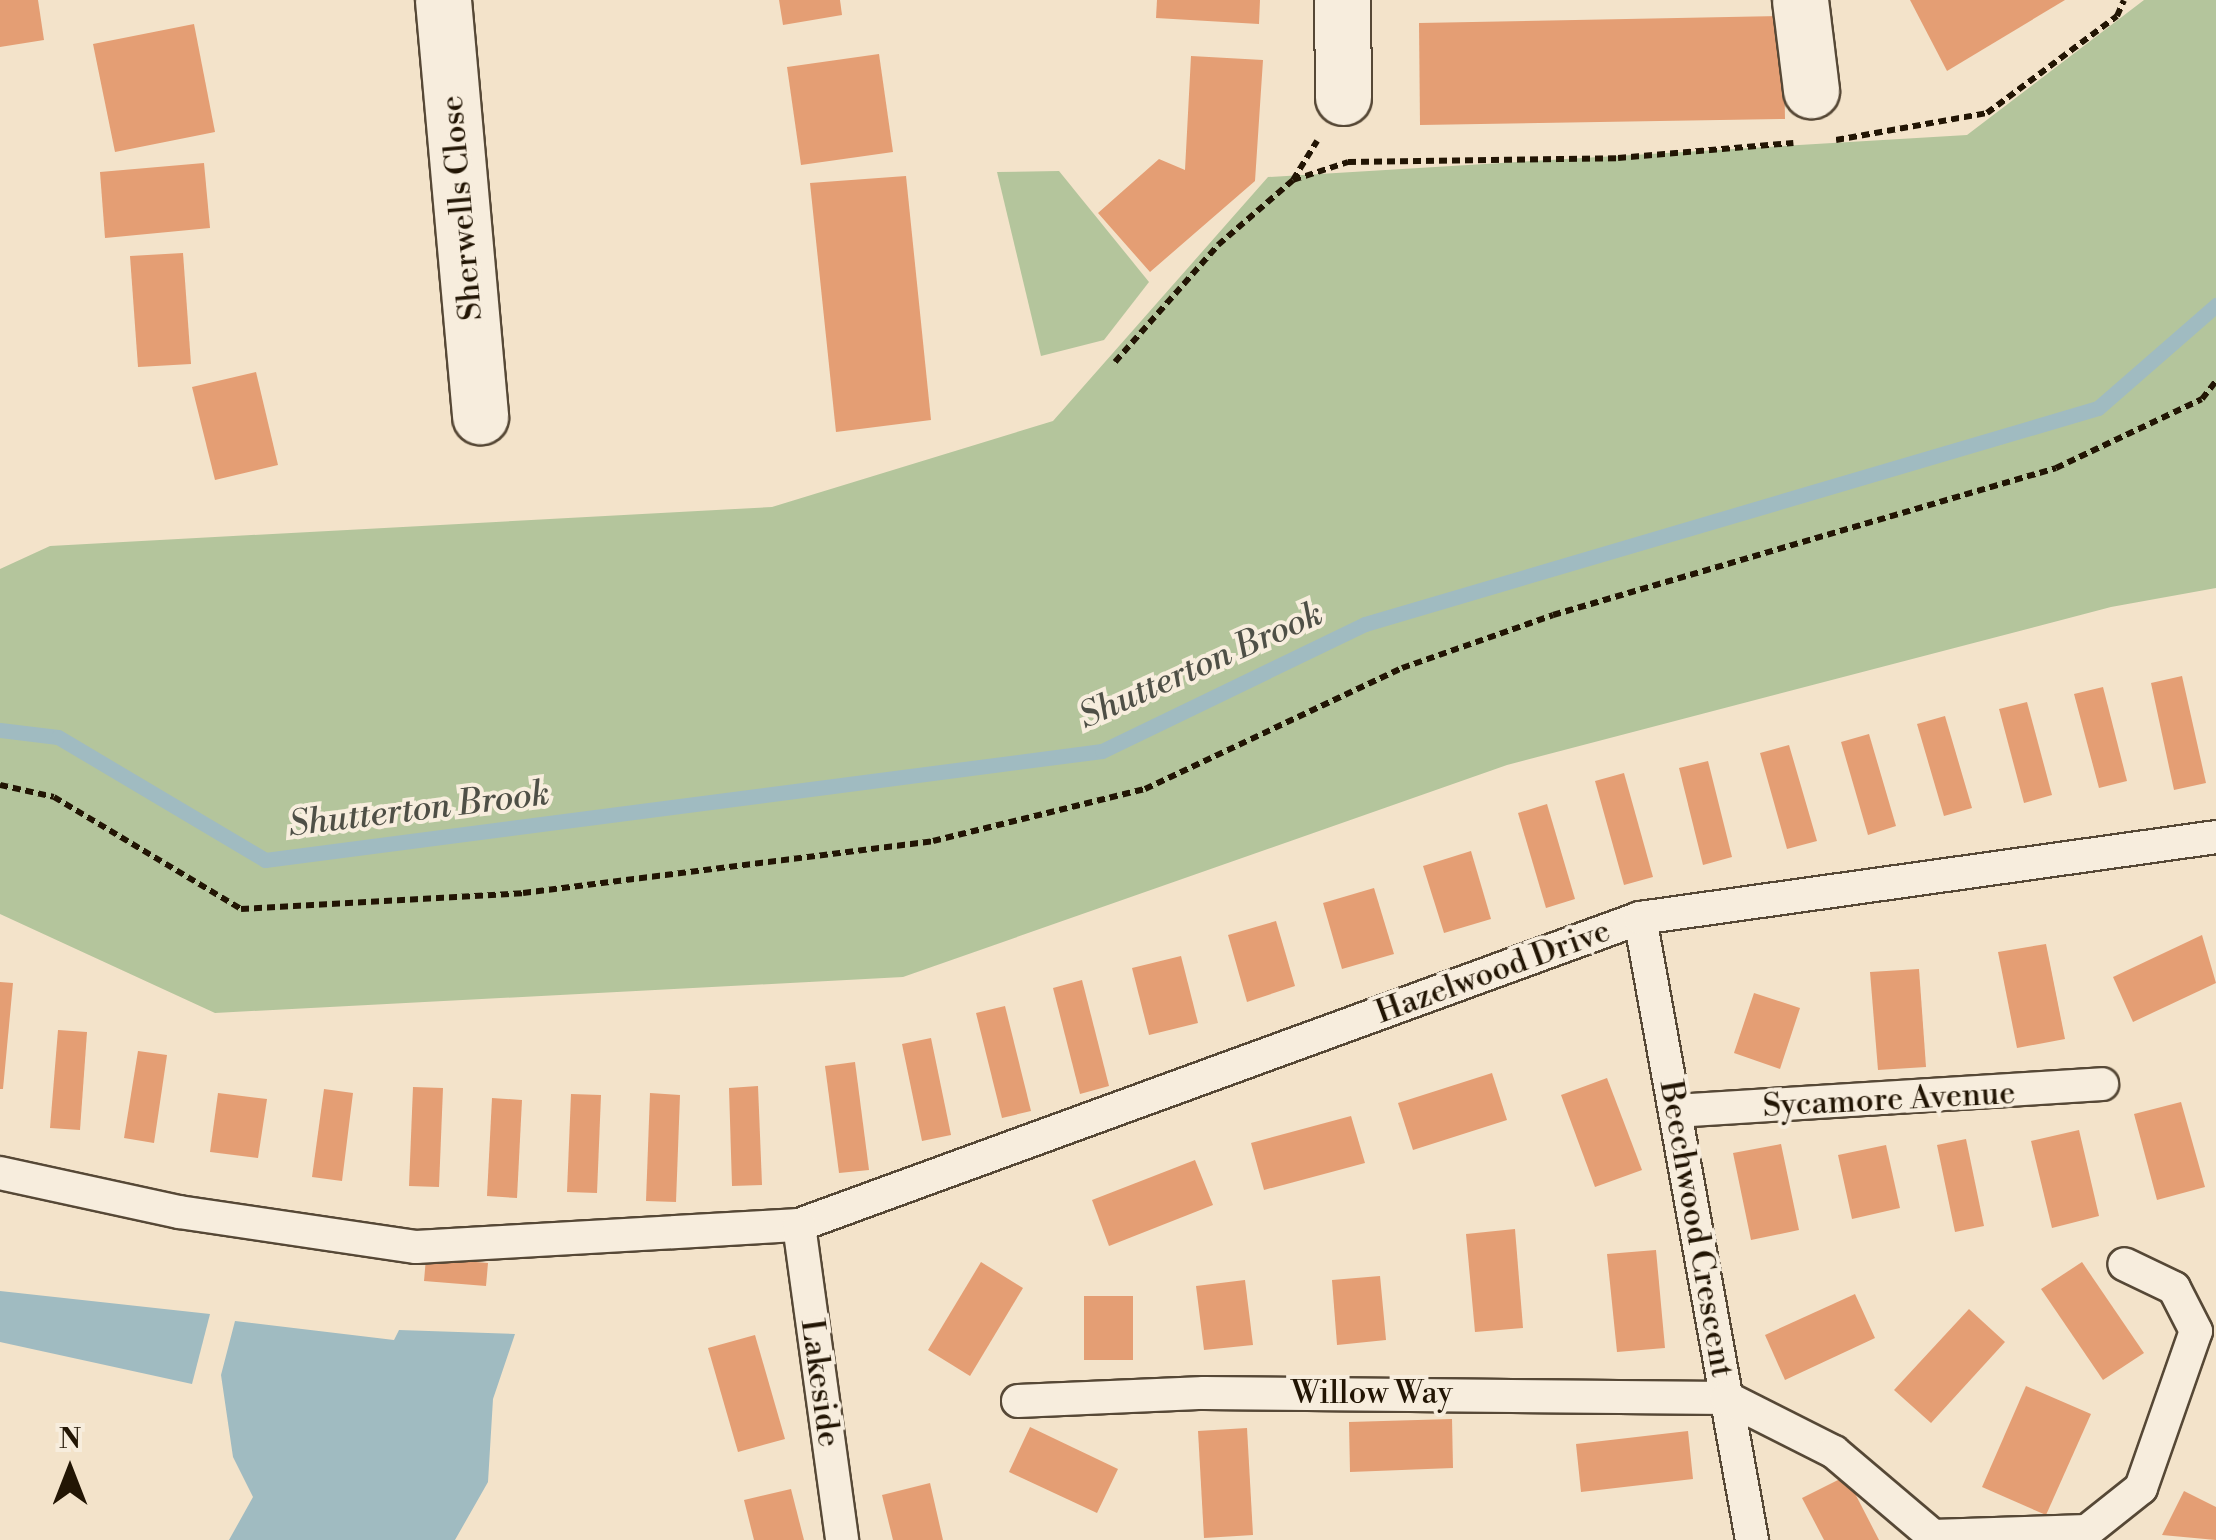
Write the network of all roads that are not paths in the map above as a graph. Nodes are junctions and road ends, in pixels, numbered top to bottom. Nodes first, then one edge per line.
1 (444, 0) edge
2 (1342, 0) edge
3 (1800, 0) edge
4 (1343, 97) dead end
5 (1816, 124) road end
6 (480, 416) dead end
7 (2216, 837) edge
8 (1640, 918) junction
9 (2102, 1084) dead end
10 (1674, 1110) junction
11 (0, 1173) edge
12 (799, 1225) junction
13 (2124, 1264) dead end
14 (2203, 1361) edge
15 (1727, 1398) junction
16 (1018, 1401) dead end
17 (842, 1540) edge
18 (1752, 1540) edge

1 - 6 street, Sherwells Close
2 - 4 street
3 - 5 street
7 - 8 lane, Hazelwood Drive
8 - 10 lane, Beechwood Crescent
8 - 12 lane, Hazelwood Drive
9 - 10 lane, Sycamore Avenue
10 - 15 lane, Beechwood Crescent
11 - 12 lane, Hazelwood Drive
12 - 17 lane, Lakeside
13 - 14 lane
14 - 15 lane
15 - 16 lane, Willow Way
15 - 18 lane, Beechwood Crescent

